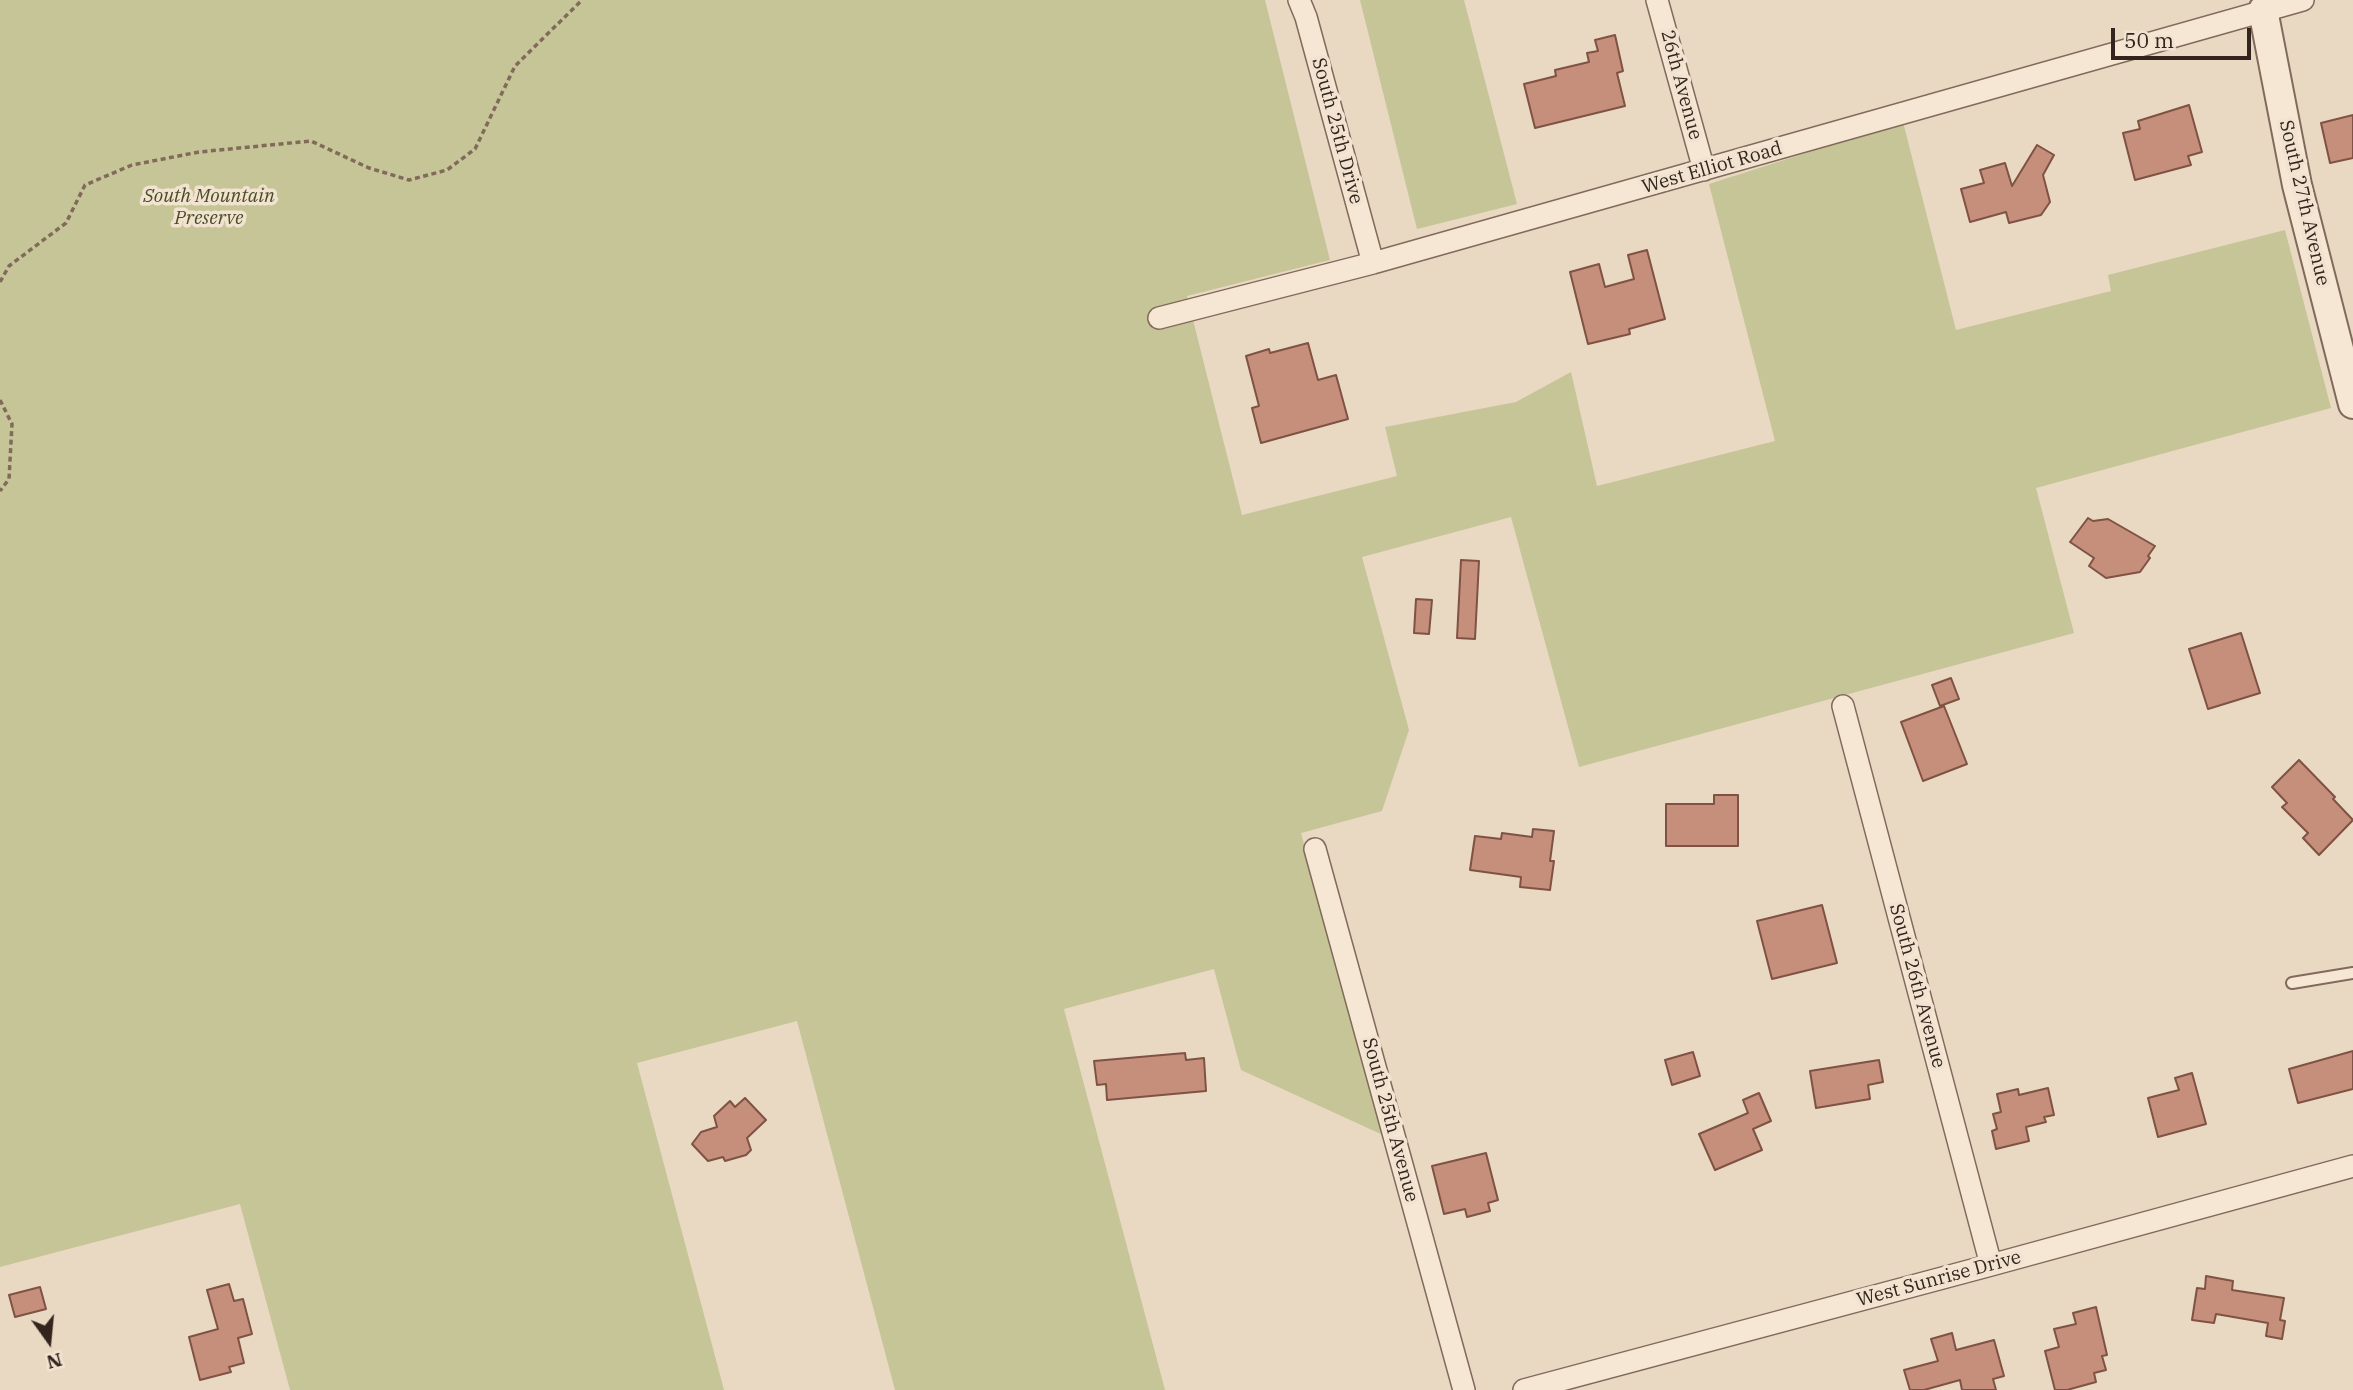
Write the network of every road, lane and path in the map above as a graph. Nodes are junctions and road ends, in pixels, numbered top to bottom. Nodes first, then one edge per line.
1 (582, 0) edge
2 (1299, 0) edge
3 (1657, 0) edge
4 (2303, 0) edge
5 (2262, 5) edge
6 (1704, 170) junction
7 (1373, 263) junction
8 (0, 282) edge
9 (1159, 318) dead end
10 (0, 400) edge
11 (2353, 404) edge
12 (0, 491) edge
13 (1843, 706) dead end
14 (1315, 849) dead end
15 (2353, 973) edge
16 (2292, 983) dead end
17 (2353, 1166) edge
18 (1992, 1265) junction
19 (1464, 1390) edge
20 (1524, 1390) edge

1 - 8 path
2 - 7 street, South 25th Drive
3 - 6 street, 26th Avenue
4 - 5 street, West Elliot Road
5 - 6 street, West Elliot Road
5 - 11 street, South 27th Avenue
6 - 7 street, West Elliot Road
7 - 9 street, West Elliot Road
10 - 12 path
13 - 18 street, South 26th Avenue
14 - 19 street, South 25th Avenue
15 - 16 lane
17 - 18 street, West Sunrise Drive
18 - 20 street, West Sunrise Drive

